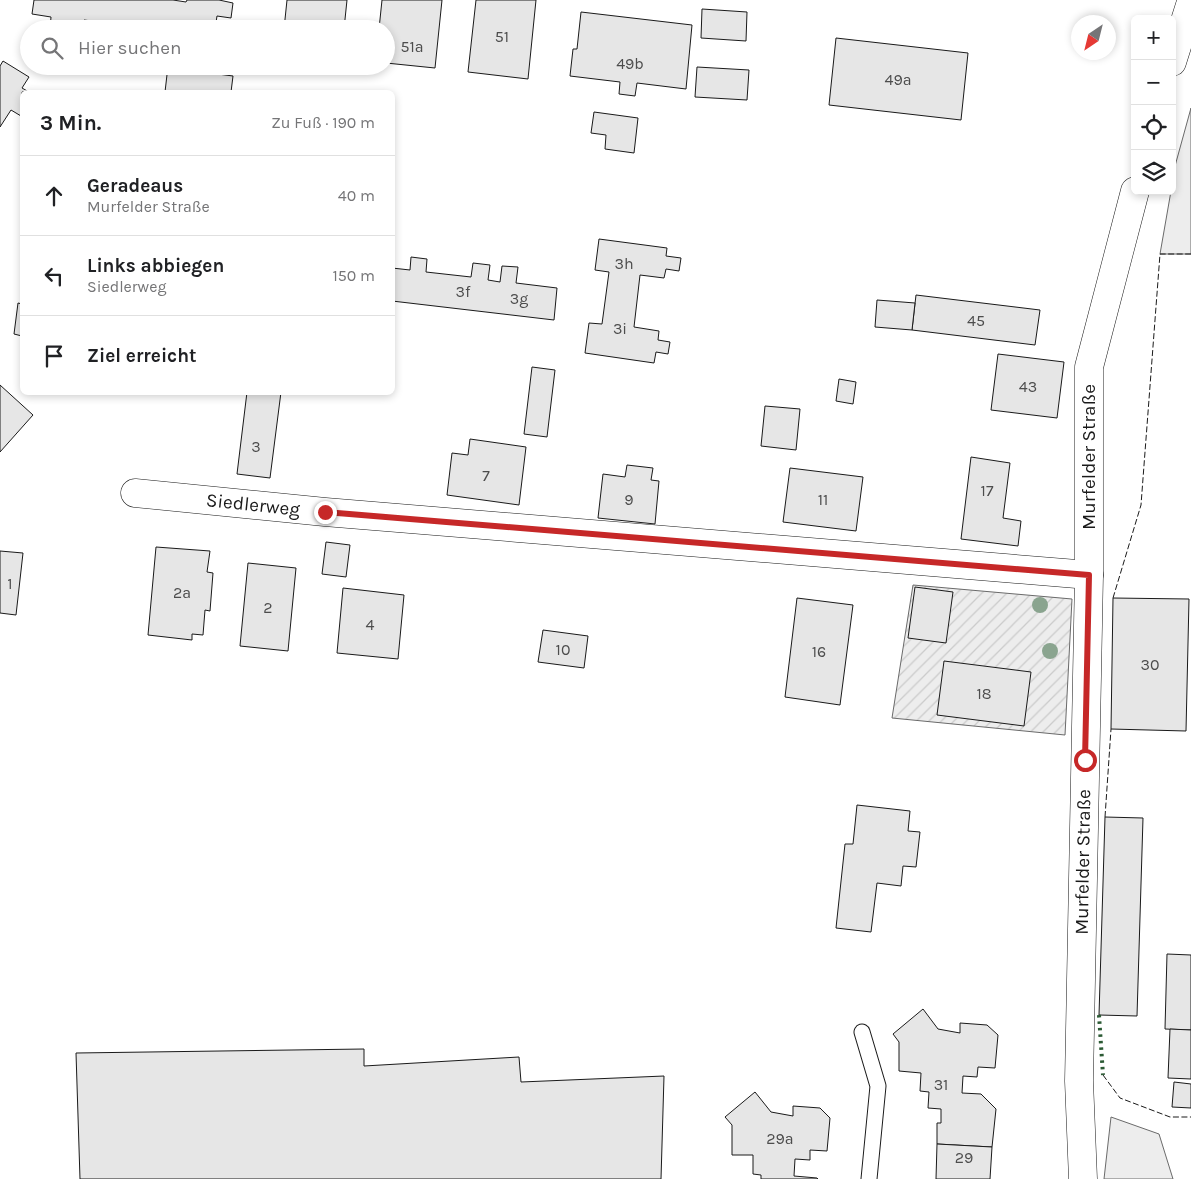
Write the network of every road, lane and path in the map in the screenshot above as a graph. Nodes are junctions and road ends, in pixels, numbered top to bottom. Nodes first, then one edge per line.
1 (1191, 2) edge
2 (1173, 60) edge
3 (1134, 195) edge
4 (135, 493) dead end
5 (1089, 575) junction
6 (862, 1032) dead end
7 (869, 1179) edge
8 (1083, 1179) edge

1 - 2 street
3 - 5 street, Murfelder Straße
4 - 5 street, Siedlerweg
5 - 8 street, Murfelder Straße
6 - 7 lane

